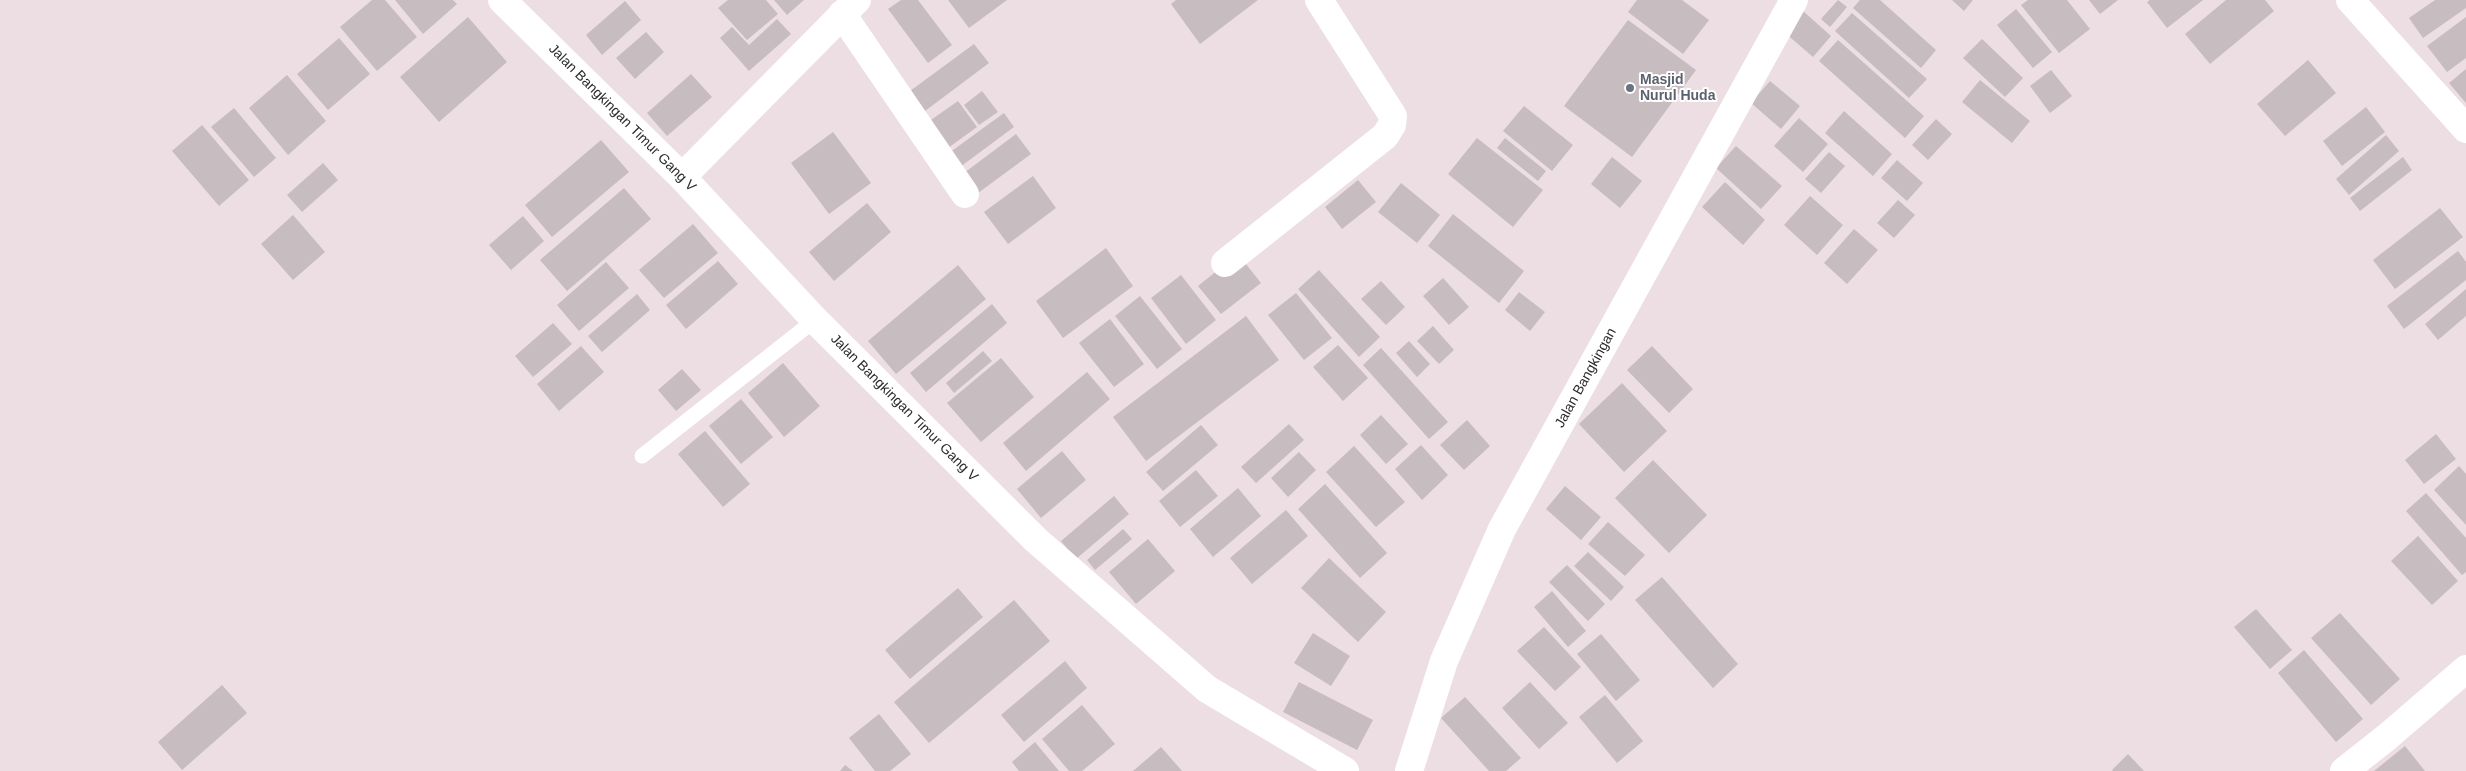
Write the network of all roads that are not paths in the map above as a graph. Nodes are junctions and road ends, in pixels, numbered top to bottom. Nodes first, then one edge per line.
1 (502, 0) edge
2 (1319, 0) edge
3 (1794, 0) edge
4 (2350, 0) edge
5 (850, 7) edge
6 (2466, 129) edge
7 (682, 177) junction
8 (965, 194) dead end
9 (1225, 263) dead end
10 (815, 320) junction
11 (642, 456) dead end
12 (2466, 669) edge
13 (1345, 771) edge
14 (1409, 771) edge
15 (2344, 771) edge

1 - 7 street, Jalan Bangkingan Timur Gang V
2 - 9 street
3 - 14 street, Jalan Bangkingan
4 - 6 street
5 - 7 street
5 - 8 street
7 - 10 street, Jalan Bangkingan Timur Gang V
10 - 11 lane
10 - 13 street, Jalan Bangkingan Timur Gang V
12 - 15 street

